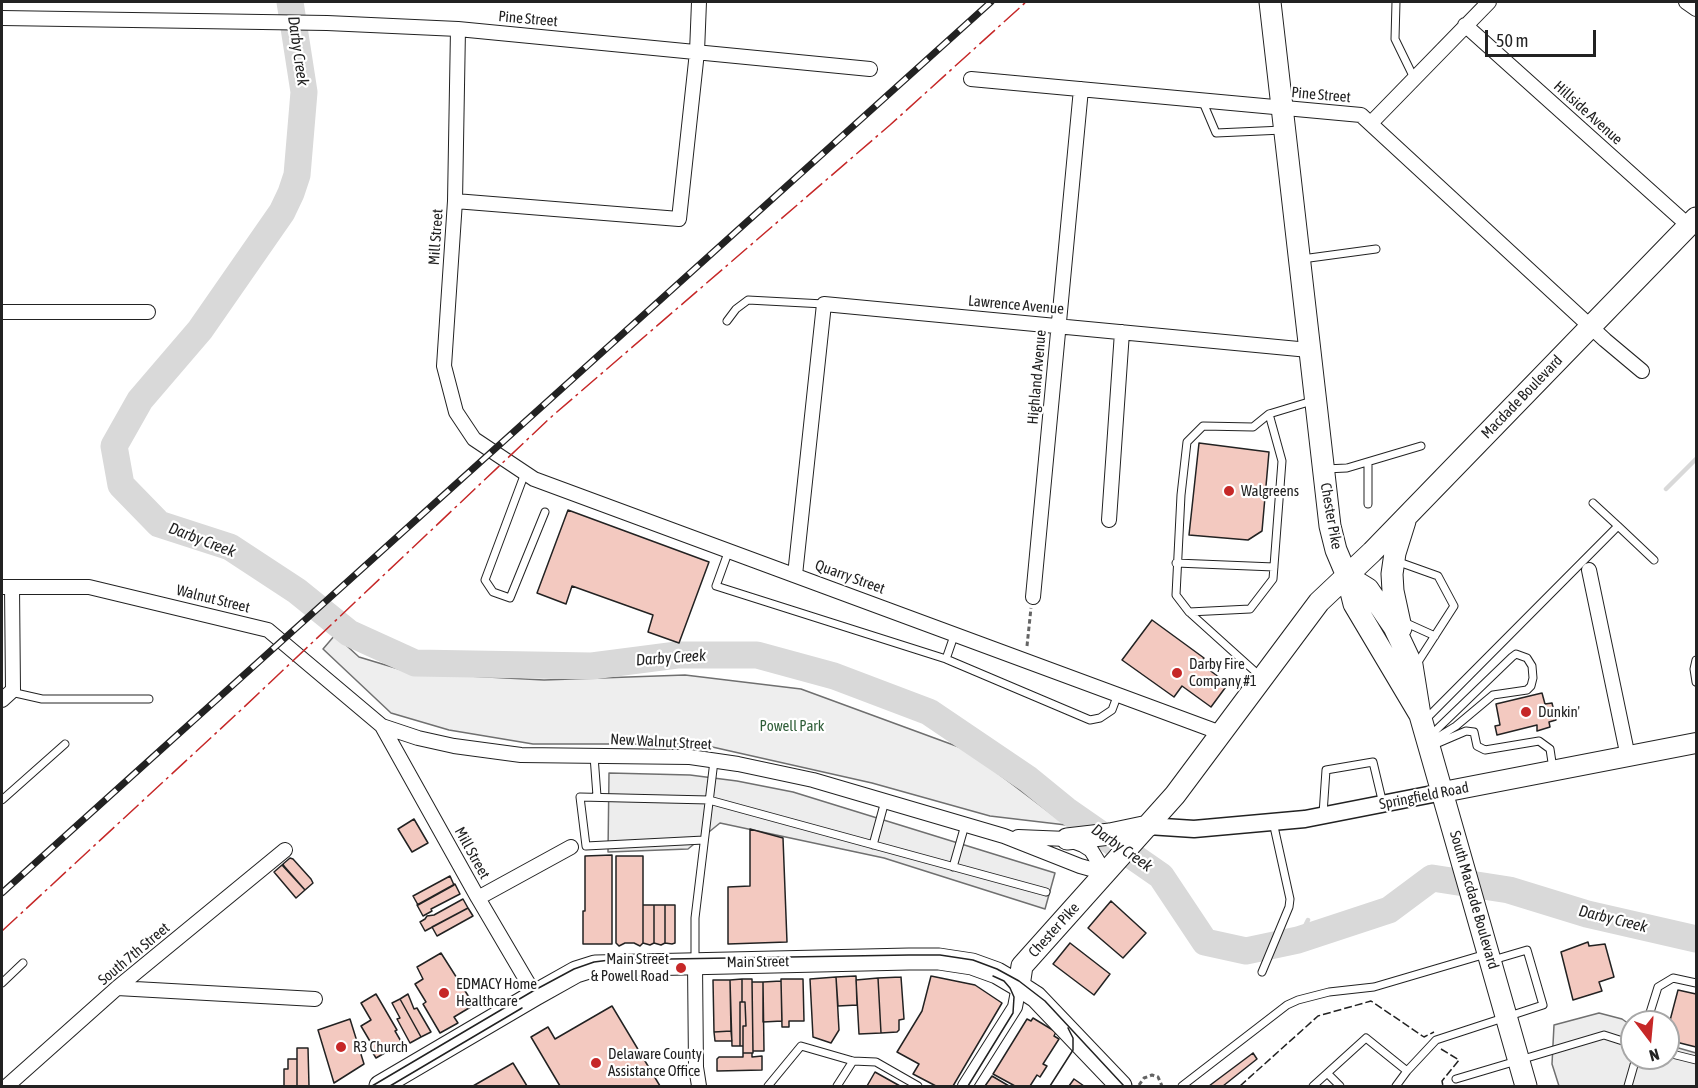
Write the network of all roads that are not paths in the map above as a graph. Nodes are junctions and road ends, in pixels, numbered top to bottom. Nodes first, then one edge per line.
1 (699, 2) edge
2 (1270, 2) edge
3 (1396, 2) edge
4 (1489, 2) edge
5 (1686, 2) edge
6 (1696, 9) edge
7 (2, 18) edge
8 (1466, 26) junction
9 (458, 29) junction
10 (697, 52) junction
11 (870, 69) dead end
12 (1414, 78) junction
13 (972, 79) dead end
14 (1081, 89) junction
15 (1202, 100) junction
16 (1282, 108) junction
17 (1371, 123) junction
18 (1285, 130) junction
19 (455, 201) junction
20 (1693, 222) edge
21 (1376, 249) dead end
22 (1299, 259) junction
23 (824, 304) junction
24 (2, 312) edge
25 (148, 312) dead end
26 (728, 321) dead end
27 (1059, 326) junction
28 (1591, 327) junction
29 (1122, 332) junction
30 (1309, 350) junction
31 (1642, 372) dead end
32 (1315, 400) junction
33 (1269, 414) junction
34 (474, 439) joint
35 (1421, 446) dead end
36 (1368, 462) junction
37 (1323, 469) junction
38 (525, 473) junction
39 (1593, 503) dead end
40 (1368, 504) dead end
41 (545, 512) dead end
42 (1406, 517) junction
43 (1109, 520) dead end
44 (1618, 526) junction
45 (729, 550) junction
46 (1394, 560) junction
47 (1654, 560) dead end
48 (1176, 563) junction
49 (1274, 567) junction
50 (1589, 570) dead end
51 (795, 575) junction
52 (1347, 576) junction
53 (7, 586) edge
54 (1033, 597) dead end
55 (1190, 612) junction
56 (1400, 620) junction
57 (955, 633) junction
58 (1435, 636) junction
59 (946, 659) junction
60 (1696, 660) edge
61 (1410, 661) junction
62 (1262, 678) junction
63 (1696, 682) edge
64 (1118, 694) junction
65 (6, 696) edge
66 (149, 699) dead end
67 (382, 726) junction
68 (1221, 733) junction
69 (1425, 734) junction
70 (1696, 743) edge
71 (65, 744) dead end
72 (594, 756) junction
73 (1628, 757) junction
74 (714, 761) junction
75 (1553, 771) junction
76 (1443, 792) junction
77 (597, 796) junction
78 (2, 800) edge
79 (709, 800) junction
80 (885, 801) junction
81 (1383, 804) junction
82 (1322, 816) junction
83 (1273, 822) junction
84 (965, 825) junction
85 (1148, 826) junction
86 (1004, 836) junction
87 (1067, 839) junction
88 (704, 840) junction
89 (873, 845) junction
90 (586, 846) junction
91 (571, 847) joint
92 (285, 850) dead end
93 (1112, 866) junction
94 (953, 867) junction
95 (1046, 892) dead end
96 (478, 898) junction
97 (1490, 957) junction
98 (23, 963) dead end
99 (695, 964) junction
100 (1262, 972) dead end
101 (2, 983) edge
102 (1696, 983) edge
103 (1019, 986) junction
104 (117, 988) junction
105 (535, 994) junction
106 (315, 999) dead end
107 (1651, 1010) edge
108 (1507, 1017) junction
109 (1620, 1040) edge
110 (1680, 1056) edge
111 (1518, 1060) junction
112 (1696, 1060) edge
113 (853, 1061) junction
114 (1633, 1070) edge
115 (1407, 1071) junction
116 (1328, 1074) junction
117 (1456, 1079) dead end
118 (405, 1080) edge
119 (7, 1086) edge
120 (380, 1086) edge
121 (699, 1086) edge
122 (768, 1086) edge
123 (837, 1086) edge
124 (918, 1086) edge
125 (965, 1086) edge
126 (1121, 1086) edge
127 (1182, 1086) edge
128 (1313, 1086) edge
129 (1340, 1086) edge
130 (1396, 1086) edge
131 (1526, 1086) edge
132 (1628, 1086) edge

1 - 10 street
2 - 16 main road, Chester Pike
3 - 12 lane
4 - 8 street
5 - 6 street
7 - 9 street, Pine Street
8 - 12 street
8 - 20 street, Hillside Avenue
9 - 10 street, Pine Street
9 - 19 street, Mill Street
10 - 11 street, Pine Street
10 - 19 street
12 - 17 street
13 - 14 street, Pine Street
14 - 15 street, Pine Street
14 - 27 street, Highland Avenue
15 - 16 street, Pine Street
15 - 18 lane
16 - 17 street, Pine Street
16 - 18 main road, Chester Pike
17 - 28 street, Pine Street
18 - 22 main road, Chester Pike
19 - 34 street, Mill Street
20 - 28 main road, Macdade Boulevard
21 - 22 lane
22 - 30 main road, Chester Pike
23 - 26 lane, Lawrence Avenue
23 - 27 street, Lawrence Avenue
23 - 51 street
24 - 25 street
27 - 29 street, Lawrence Avenue
27 - 54 street, Highland Avenue
28 - 31 street, Pine Street
28 - 42 main road, Macdade Boulevard
29 - 30 street, Lawrence Avenue
29 - 43 street
30 - 32 main road, Chester Pike
32 - 33 lane
32 - 37 main road, Chester Pike
33 - 48 lane
33 - 49 lane
34 - 38 street, Quarry Street
35 - 36 lane
36 - 37 lane
36 - 40 lane
37 - 52 main road, Chester Pike
38 - 41 lane
38 - 45 street, Quarry Street
39 - 44 lane
42 - 46 main road
42 - 52 main road, Macdade Boulevard
44 - 47 lane
44 - 69 lane
45 - 51 street, Quarry Street
45 - 59 lane
46 - 56 main road
46 - 58 lane
48 - 49 lane
48 - 55 lane
49 - 55 lane
50 - 73 street
51 - 57 street, Quarry Street
52 - 61 main road, South Macdade Boulevard
52 - 62 main road, Chester Pike
52 - 69 main road, South Macdade Boulevard
53 - 65 street
53 - 67 street, Walnut Street
55 - 62 lane
56 - 58 lane
56 - 61 main road
57 - 59 lane
57 - 64 street, Quarry Street
58 - 61 lane
59 - 64 lane
60 - 63 lane
61 - 69 main road, South Macdade Boulevard
62 - 68 main road, Chester Pike
64 - 68 street, Quarry Street
65 - 66 lane
67 - 72 street, New Walnut Street
67 - 96 street, Mill Street
68 - 85 main road, Chester Pike
69 - 69 lane
69 - 75 lane
69 - 76 main road, South Macdade Boulevard
70 - 73 main road, Springfield Road
71 - 78 lane
72 - 74 street, New Walnut Street
72 - 77 lane
73 - 75 main road, Springfield Road
74 - 79 lane
74 - 80 street, New Walnut Street
75 - 76 main road, Springfield Road
76 - 81 street, Springfield Road
76 - 97 main road, South Macdade Boulevard
77 - 79 lane
77 - 90 lane
79 - 88 lane
79 - 89 lane
80 - 84 street, New Walnut Street
80 - 89 lane
81 - 82 street, Springfield Road
81 - 82 lane
82 - 83 street, Springfield Road
83 - 85 street, Springfield Road
83 - 100 lane
84 - 86 street, New Walnut Street
84 - 94 lane
85 - 87 main road
85 - 93 main road, Chester Pike
86 - 87 street, New Walnut Street
86 - 93 street, New Walnut Street
87 - 93 street, New Walnut Street
88 - 90 lane
88 - 99 lane
89 - 94 lane
90 - 91 lane
91 - 96 street
92 - 104 street, South 7th Street
93 - 103 main road, Chester Pike
94 - 95 lane
96 - 105 street, Mill Street
97 - 108 main road, South Macdade Boulevard
97 - 108 lane
97 - 127 lane
98 - 101 lane
99 - 103 main road, Main Street
99 - 105 main road, Main Street
99 - 121 street
102 - 107 lane
103 - 125 street
103 - 126 main road, Main Street
104 - 106 street
104 - 119 street, South 7th Street
105 - 118 main road, Main Street
108 - 111 main road, South Macdade Boulevard
108 - 115 lane
109 - 111 lane
110 - 112 lane
111 - 117 lane
111 - 131 main road, South Macdade Boulevard
113 - 122 lane
113 - 123 lane
113 - 124 lane
114 - 132 lane
115 - 116 lane
115 - 130 lane
116 - 128 lane
116 - 129 lane
118 - 120 main road, Main Street

